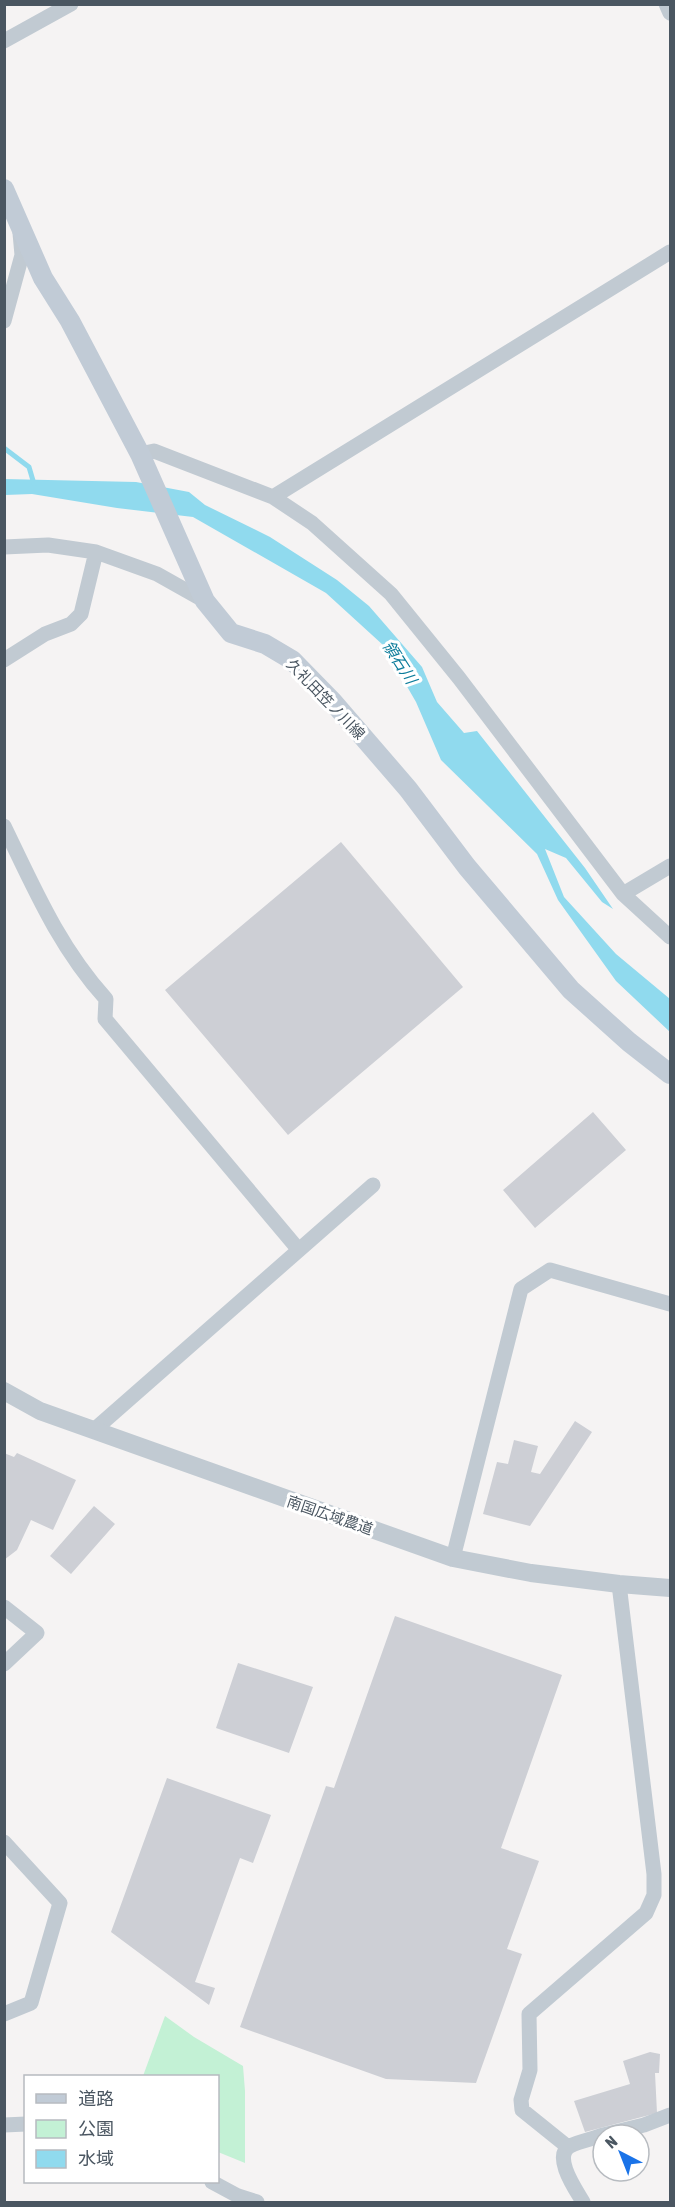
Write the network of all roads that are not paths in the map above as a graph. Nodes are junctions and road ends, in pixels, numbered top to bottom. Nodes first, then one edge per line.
1 (71, 4) edge
2 (666, 4) edge
3 (670, 13) edge
4 (4, 41) edge
5 (4, 189) edge
6 (20, 224) junction
7 (670, 252) edge
8 (4, 321) edge
9 (142, 458) junction
10 (273, 497) junction
11 (4, 547) edge
12 (96, 552) junction
13 (201, 592) junction
14 (4, 660) edge
15 (4, 826) edge
16 (670, 866) edge
17 (623, 894) junction
18 (670, 937) edge
19 (670, 1074) edge
20 (373, 1185) dead end
21 (298, 1249) junction
22 (670, 1304) edge
23 (4, 1390) edge
24 (94, 1431) junction
25 (453, 1558) junction
26 (619, 1584) junction
27 (670, 1588) edge
28 (4, 1606) edge
29 (4, 1664) edge
30 (4, 1842) edge
31 (4, 2013) edge
32 (670, 2115) edge
33 (651, 2123) edge
34 (24, 2124) edge
35 (4, 2126) edge
36 (591, 2139) edge
37 (568, 2147) junction
38 (215, 2183) edge
39 (257, 2202) edge
40 (583, 2202) edge

1 - 4 street
2 - 3 street
5 - 6 main road, 久礼田笠ノ川線
6 - 8 street
6 - 9 main road, 久礼田笠ノ川線
7 - 10 street
9 - 10 street
9 - 13 main road, 久礼田笠ノ川線
10 - 17 street
11 - 12 street
12 - 13 street
12 - 14 street
13 - 19 main road, 久礼田笠ノ川線
15 - 21 street
16 - 17 street
17 - 18 street
20 - 21 street
21 - 24 street
22 - 25 street
23 - 24 street, 南国広域農道
24 - 25 street, 南国広域農道
25 - 26 street, 南国広域農道
26 - 27 street, 南国広域農道
26 - 37 street
28 - 29 street
30 - 31 street
32 - 33 street
34 - 35 street
36 - 37 street
37 - 40 street
38 - 39 street

